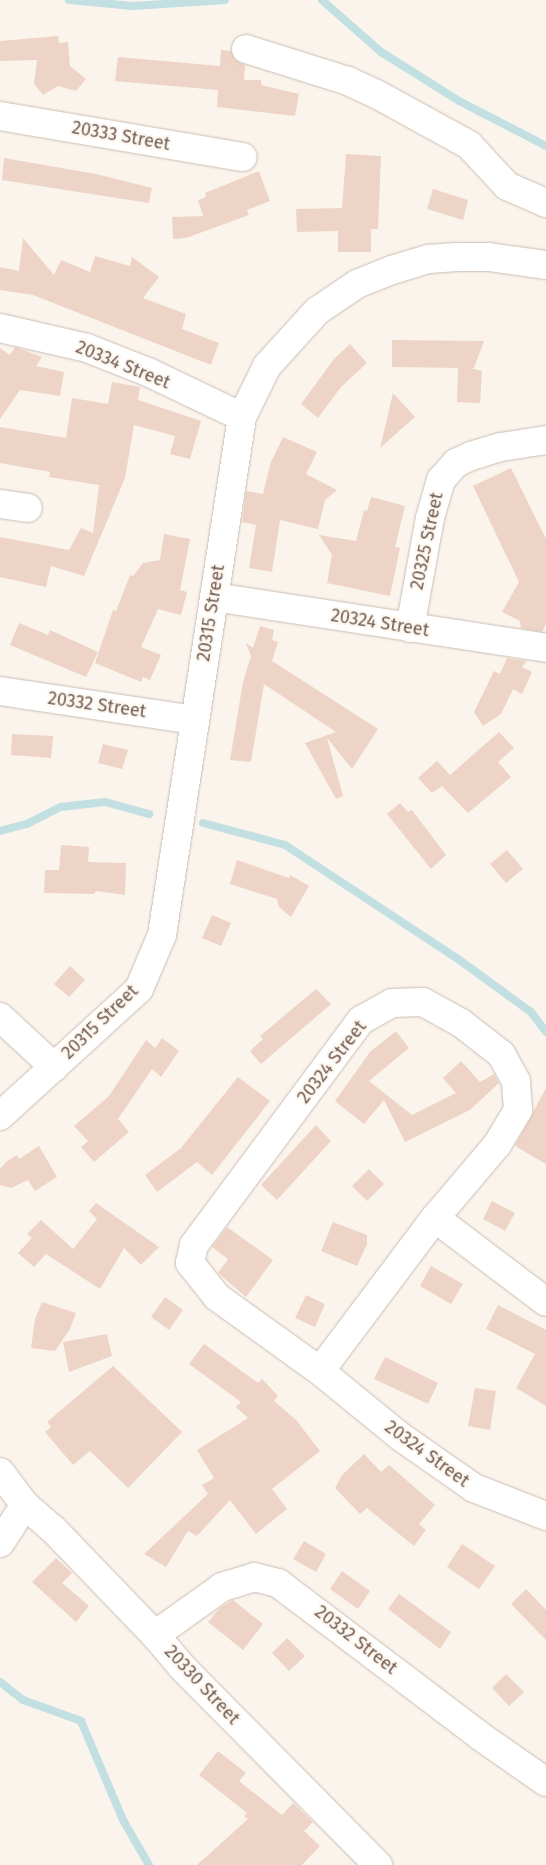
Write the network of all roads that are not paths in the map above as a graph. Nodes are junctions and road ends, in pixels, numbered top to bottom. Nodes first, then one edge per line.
1 (246, 49) dead end
2 (0, 116) edge
3 (243, 157) dead end
4 (546, 203) edge
5 (546, 265) edge
6 (0, 328) edge
7 (242, 417) junction
8 (546, 440) edge
9 (0, 504) edge
10 (28, 508) dead end
11 (214, 597) junction
12 (410, 628) junction
13 (546, 648) edge
14 (0, 691) edge
15 (195, 720) junction
16 (0, 1017) edge
17 (54, 1066) junction
18 (0, 1116) edge
19 (435, 1218) junction
20 (546, 1302) edge
21 (320, 1371) junction
22 (0, 1472) edge
23 (25, 1505) junction
24 (546, 1516) edge
25 (0, 1543) edge
26 (155, 1635) junction
27 (546, 1782) edge
28 (378, 1865) edge

1 - 4 street
2 - 3 street, 20333 Street
5 - 7 street, 20315 Street
6 - 7 street, 20334 Street
7 - 11 street, 20315 Street
8 - 12 street, 20325 Street
9 - 10 street
11 - 12 street, 20324 Street
11 - 15 street, 20315 Street
12 - 13 street, 20324 Street
14 - 15 street, 20332 Street
15 - 17 street, 20315 Street
16 - 17 street
17 - 18 street, 20315 Street
19 - 20 street
19 - 21 street, 20324 Street
19 - 21 street, 20324 Street
21 - 24 street, 20324 Street
22 - 23 street
23 - 25 street
23 - 26 street, 20330 Street
26 - 27 street, 20332 Street
26 - 28 street, 20330 Street

